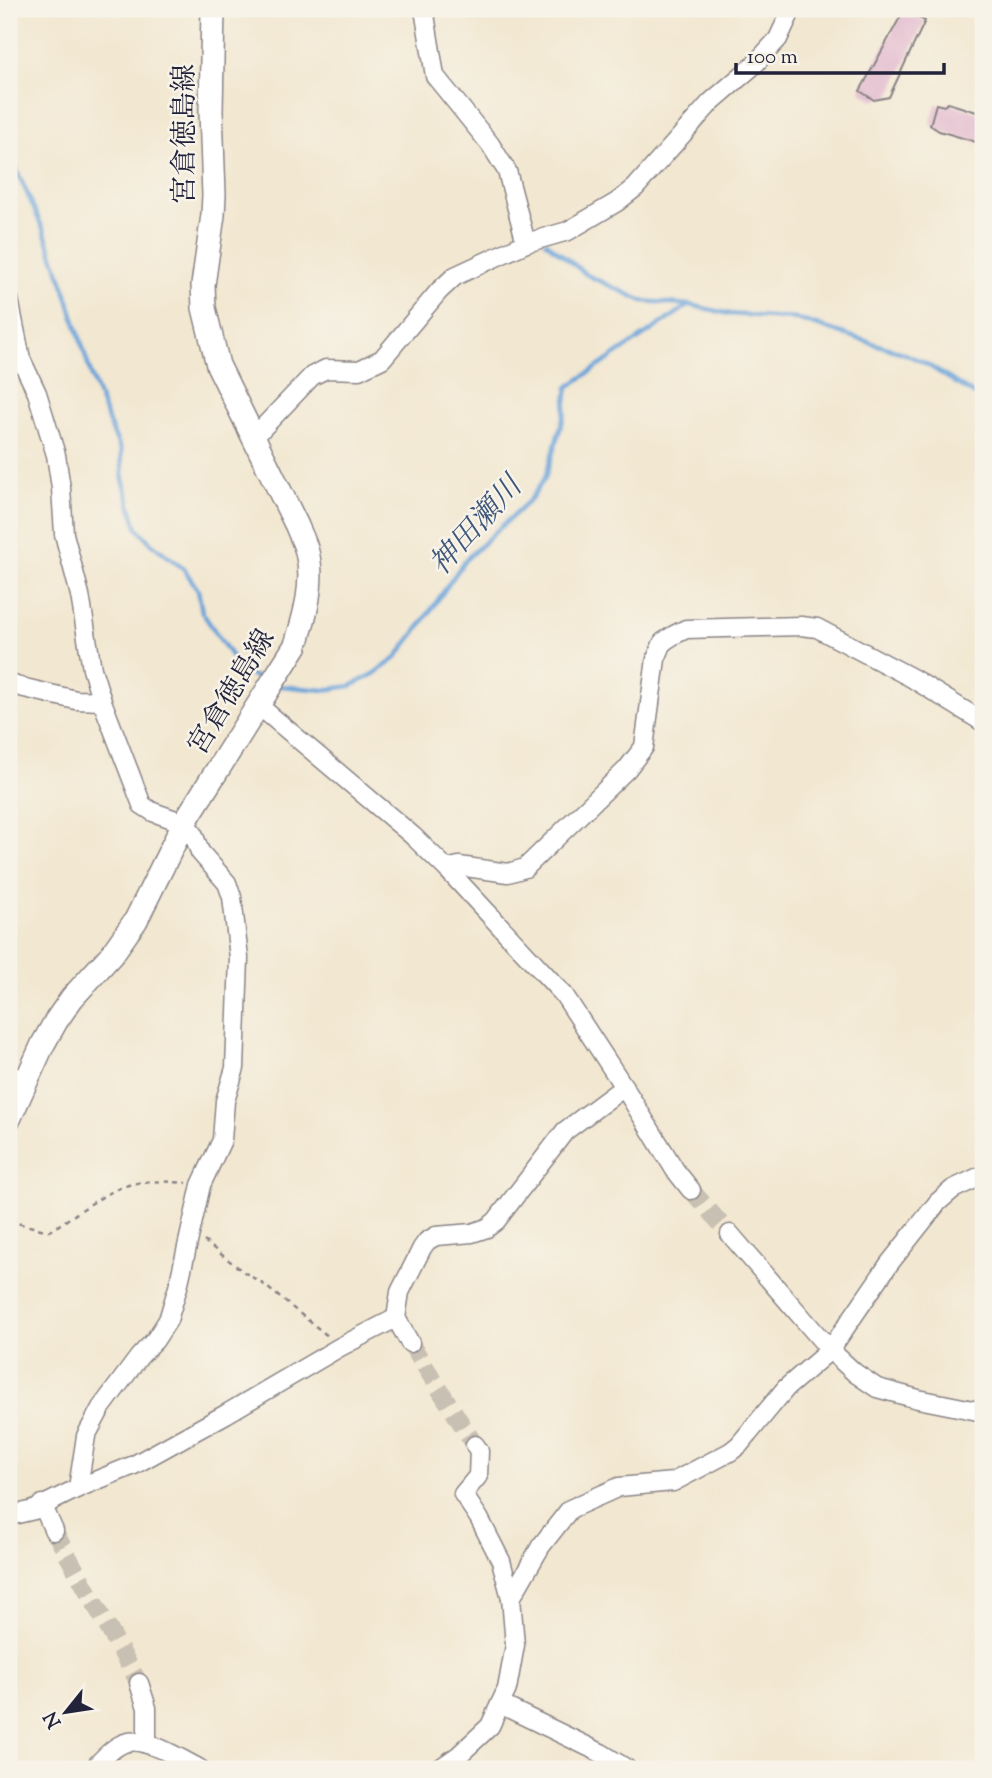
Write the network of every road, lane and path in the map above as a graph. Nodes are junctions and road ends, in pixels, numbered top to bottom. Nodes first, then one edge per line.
1 (213, 9) edge
2 (424, 9) edge
3 (792, 9) edge
4 (526, 243) junction
5 (9, 299) edge
6 (254, 438) junction
7 (9, 683) edge
8 (102, 701) junction
9 (258, 705) junction
10 (983, 722) edge
11 (184, 823) junction
12 (447, 869) junction
13 (17, 1078) edge
14 (624, 1087) junction
15 (9, 1119) edge
16 (983, 1175) edge
17 (201, 1185) junction
18 (691, 1190) tunnel mouth
19 (9, 1221) edge
20 (192, 1229) junction
21 (730, 1234) tunnel mouth
22 (396, 1318) junction
23 (410, 1343) tunnel mouth
24 (340, 1347) junction
25 (830, 1350) junction
26 (983, 1412) edge
27 (475, 1445) tunnel mouth
28 (78, 1488) junction
29 (42, 1504) junction
30 (9, 1516) edge
31 (54, 1531) tunnel mouth
32 (511, 1598) junction
33 (139, 1683) tunnel mouth
34 (500, 1704) junction
35 (147, 1744) junction
36 (93, 1769) edge
37 (200, 1769) edge
38 (439, 1769) edge
39 (626, 1769) edge

1 - 6 main road, 宮倉徳島線
2 - 4 street
3 - 4 street
4 - 6 street
5 - 8 street
6 - 9 main road, 宮倉徳島線
7 - 8 street
8 - 11 street
9 - 11 main road, 宮倉徳島線
9 - 12 street
10 - 12 street
11 - 13 main road, 宮倉徳島線
11 - 17 street
12 - 14 street
13 - 15 main road, 宮倉徳島線
14 - 18 street
14 - 22 street
16 - 25 street
17 - 19 path
17 - 20 street
20 - 24 path
20 - 28 street
21 - 25 street
22 - 23 street
22 - 24 street
24 - 28 street
25 - 26 street
25 - 32 street
27 - 32 street
28 - 29 street
29 - 30 street
29 - 31 street
32 - 34 street
33 - 35 street
34 - 38 street
34 - 39 street
35 - 36 street
35 - 37 street

